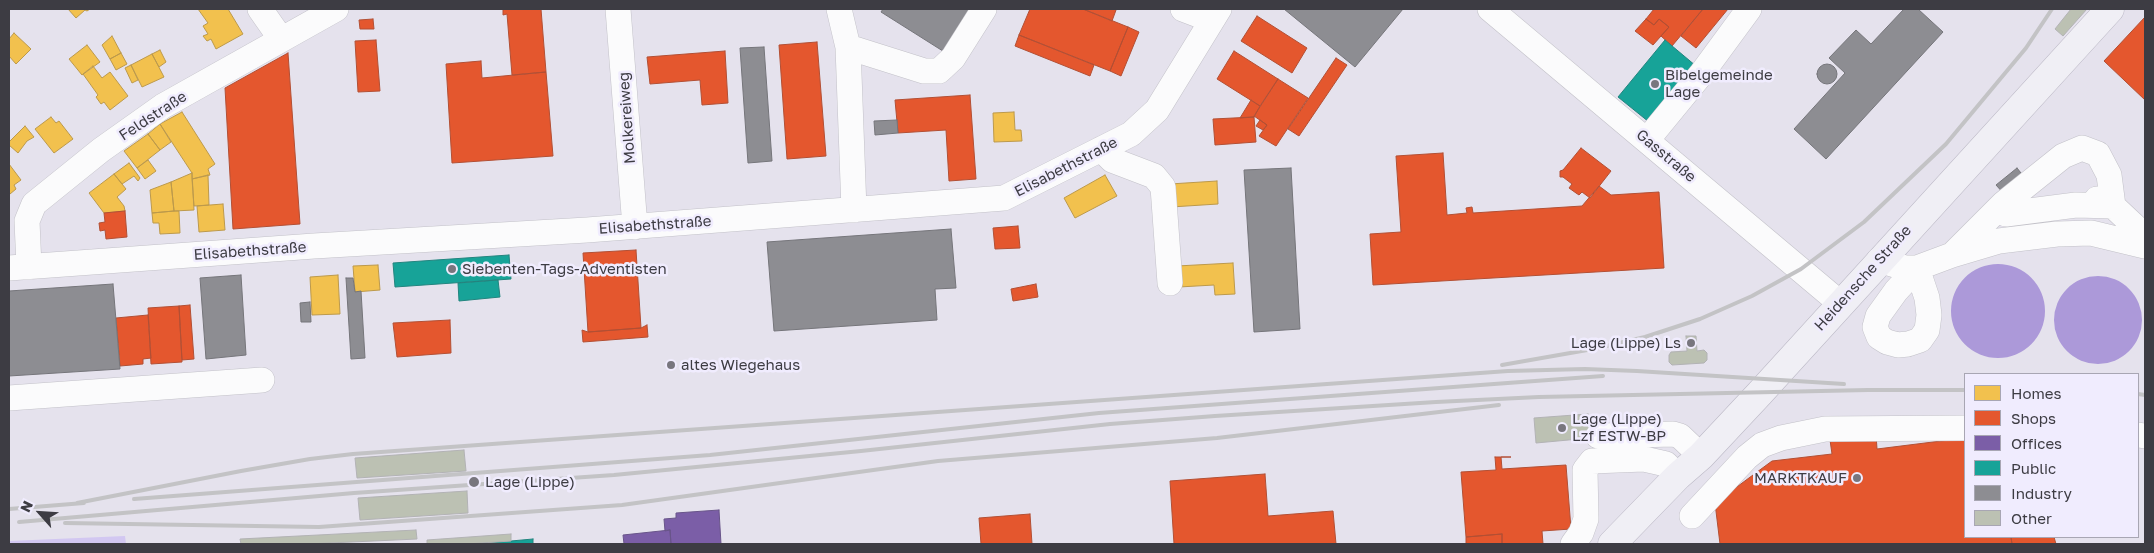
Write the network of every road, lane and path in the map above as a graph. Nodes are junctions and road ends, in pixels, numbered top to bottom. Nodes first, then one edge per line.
1 (260, 9) edge
2 (336, 9) edge
3 (618, 9) edge
4 (839, 9) edge
5 (984, 9) edge
6 (1183, 9) edge
7 (1490, 9) edge
8 (1749, 9) edge
9 (2110, 9) edge
10 (1216, 14) edge
11 (281, 39) junction
12 (848, 47) junction
13 (1647, 140) junction
14 (1101, 149) junction
15 (2113, 206) junction
16 (2004, 209) junction
17 (854, 210) junction
18 (635, 227) junction
19 (2145, 236) edge
20 (2145, 248) edge
21 (1952, 255) junction
22 (1879, 260) junction
23 (19, 268) edge
24 (1170, 283) dead end
25 (1840, 303) junction
26 (262, 380) dead end
27 (9, 398) edge
28 (1964, 428) edge
29 (1598, 436) dead end
30 (1701, 456) junction
31 (1678, 476) junction
32 (1692, 516) dead end
33 (1618, 542) edge
34 (1573, 544) edge

1 - 11 street
2 - 11 street, Feldstraße
3 - 18 street, Molkereiweg
4 - 12 street
5 - 12 street
6 - 10 street
7 - 13 street, Gasstraße
8 - 13 street
9 - 22 main road, Heidensche Straße
10 - 14 street, Elisabethstraße
11 - 23 street, Feldstraße
12 - 17 street
13 - 25 street, Gasstraße
14 - 17 street, Elisabethstraße
14 - 24 street
15 - 16 street
15 - 16 street
15 - 19 street
16 - 21 street
17 - 18 street, Elisabethstraße
18 - 23 street, Elisabethstraße
20 - 21 street
20 - 21 street
21 - 22 street
22 - 25 main road, Heidensche Straße
25 - 30 main road, Heidensche Straße
26 - 27 street
28 - 32 street
29 - 30 street
30 - 31 main road, Heidensche Straße
31 - 33 main road, Heidensche Straße
31 - 34 street

